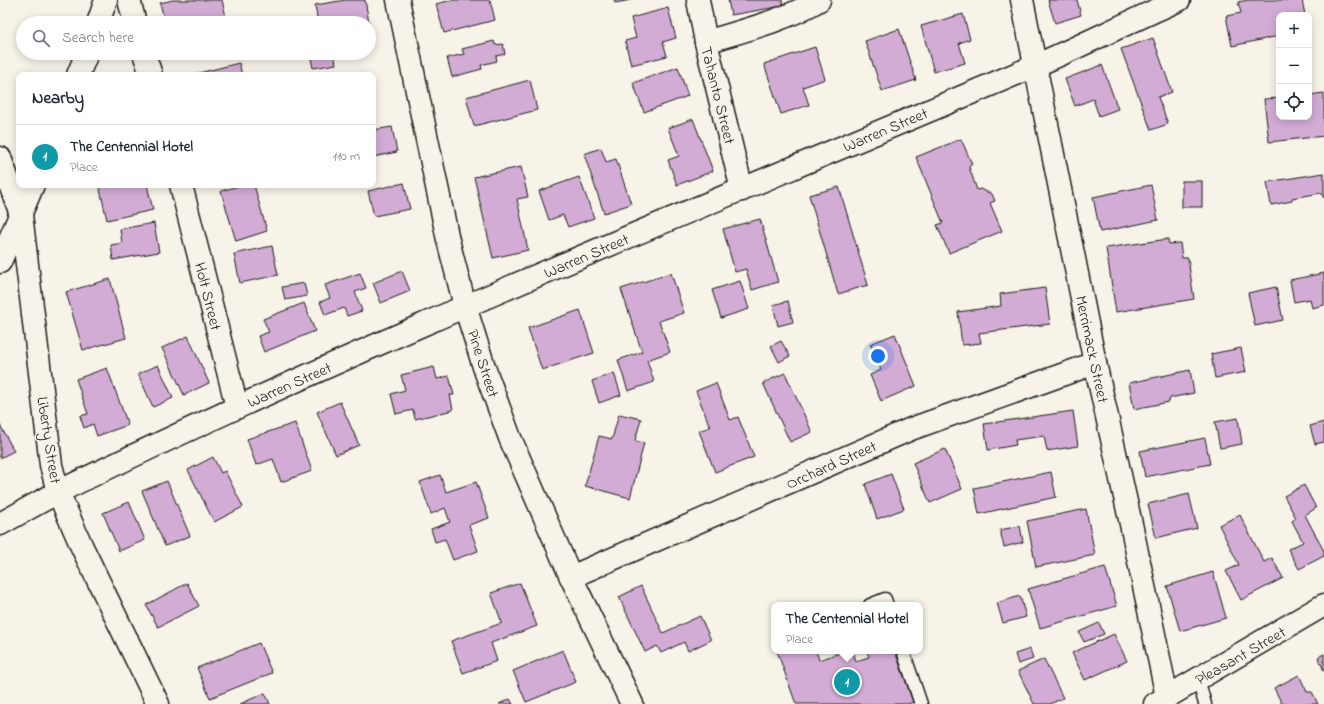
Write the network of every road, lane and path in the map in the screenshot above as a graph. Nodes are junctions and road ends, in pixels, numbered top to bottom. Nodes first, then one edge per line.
1 (106, 0) edge
2 (128, 0) edge
3 (398, 0) edge
4 (698, 0) edge
5 (818, 0) edge
6 (1022, 0) edge
7 (1178, 0) edge
8 (1151, 6) edge
9 (100, 16) edge
10 (133, 16) edge
11 (706, 42) junction
12 (84, 60) edge
13 (146, 60) edge
14 (1035, 66) junction
15 (79, 72) edge
16 (150, 72) edge
17 (0, 158) edge
18 (32, 188) edge
19 (182, 188) edge
20 (742, 190) junction
21 (21, 214) junction
22 (0, 262) edge
23 (465, 306) junction
24 (1095, 363) junction
25 (238, 407) junction
26 (58, 492) junction
27 (0, 524) edge
28 (570, 577) junction
29 (878, 602) edge
30 (886, 602) edge
31 (1324, 605) edge
32 (904, 654) edge
33 (1198, 680) junction
34 (1161, 701) edge
35 (158, 704) edge
36 (632, 704) edge
37 (921, 704) edge
38 (1205, 704) edge

1 - 9 street
2 - 10 street
3 - 23 street, Pine Street
4 - 11 street, Tahanto Street
5 - 11 street
6 - 14 street, Merrimack Street
7 - 8 street, Warren Street
8 - 14 street, Warren Street
11 - 20 street, Tahanto Street
12 - 15 street
13 - 16 street
14 - 20 street, Warren Street
14 - 24 street, Merrimack Street
17 - 21 street, Liberty Street
18 - 21 street
19 - 25 street, Holt Street
20 - 23 street, Warren Street
21 - 22 street
21 - 26 street, Liberty Street
23 - 25 street, Warren Street
23 - 28 street, Pine Street
24 - 28 street, Orchard Street
24 - 34 street, Merrimack Street
25 - 26 street, Warren Street
26 - 27 street, Warren Street
26 - 35 street, Liberty Street
28 - 36 street, Pine Street
29 - 30 lane
31 - 33 street, Pleasant Street
32 - 37 lane
33 - 34 street, Pleasant Street
33 - 38 lane

